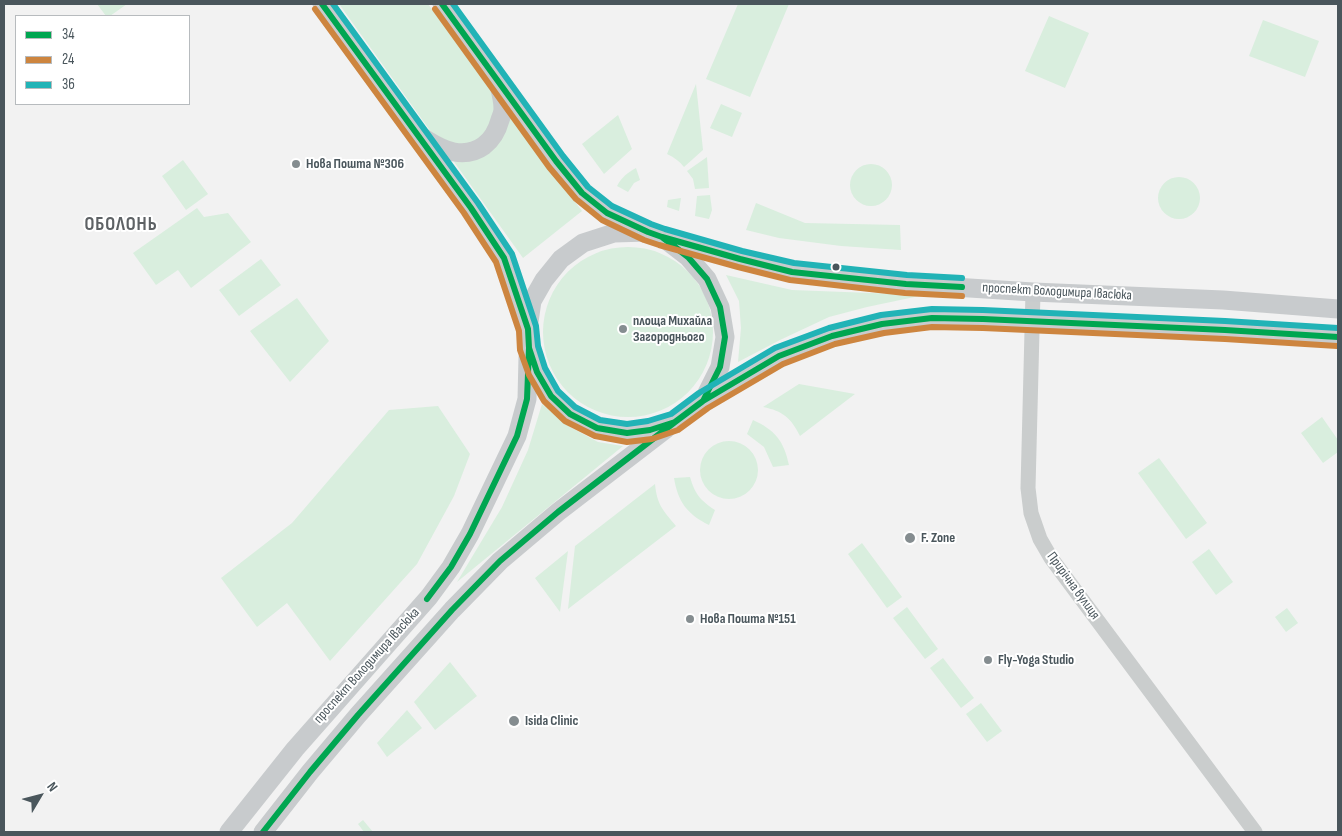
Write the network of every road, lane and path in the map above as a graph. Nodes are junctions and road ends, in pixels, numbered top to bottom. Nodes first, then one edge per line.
1 (322, 4) edge
2 (442, 4) edge
3 (496, 78) junction
4 (417, 134) junction
5 (655, 234) junction
6 (1033, 292) junction
7 (1338, 309) edge
8 (1033, 321) junction
9 (528, 329) junction
10 (1338, 337) edge
11 (529, 348) junction
12 (703, 401) junction
13 (675, 422) junction
14 (229, 832) edge
15 (263, 832) edge
16 (1255, 832) edge

1 - 4 main road
2 - 3 main road
3 - 4 main road
3 - 5 main road
4 - 9 main road
5 - 6 main road, проспект Володимира Івасюка
5 - 9 main road
5 - 12 main road
6 - 7 main road, проспект Володимира Івасюка
6 - 8 street, Прирічна вулиця
8 - 10 main road
8 - 12 main road
8 - 16 street, Прирічна вулиця
9 - 11 main road
11 - 13 main road
11 - 14 main road, проспект Володимира Івасюка
12 - 13 main road
13 - 15 main road, проспект Володимира Івасюка

